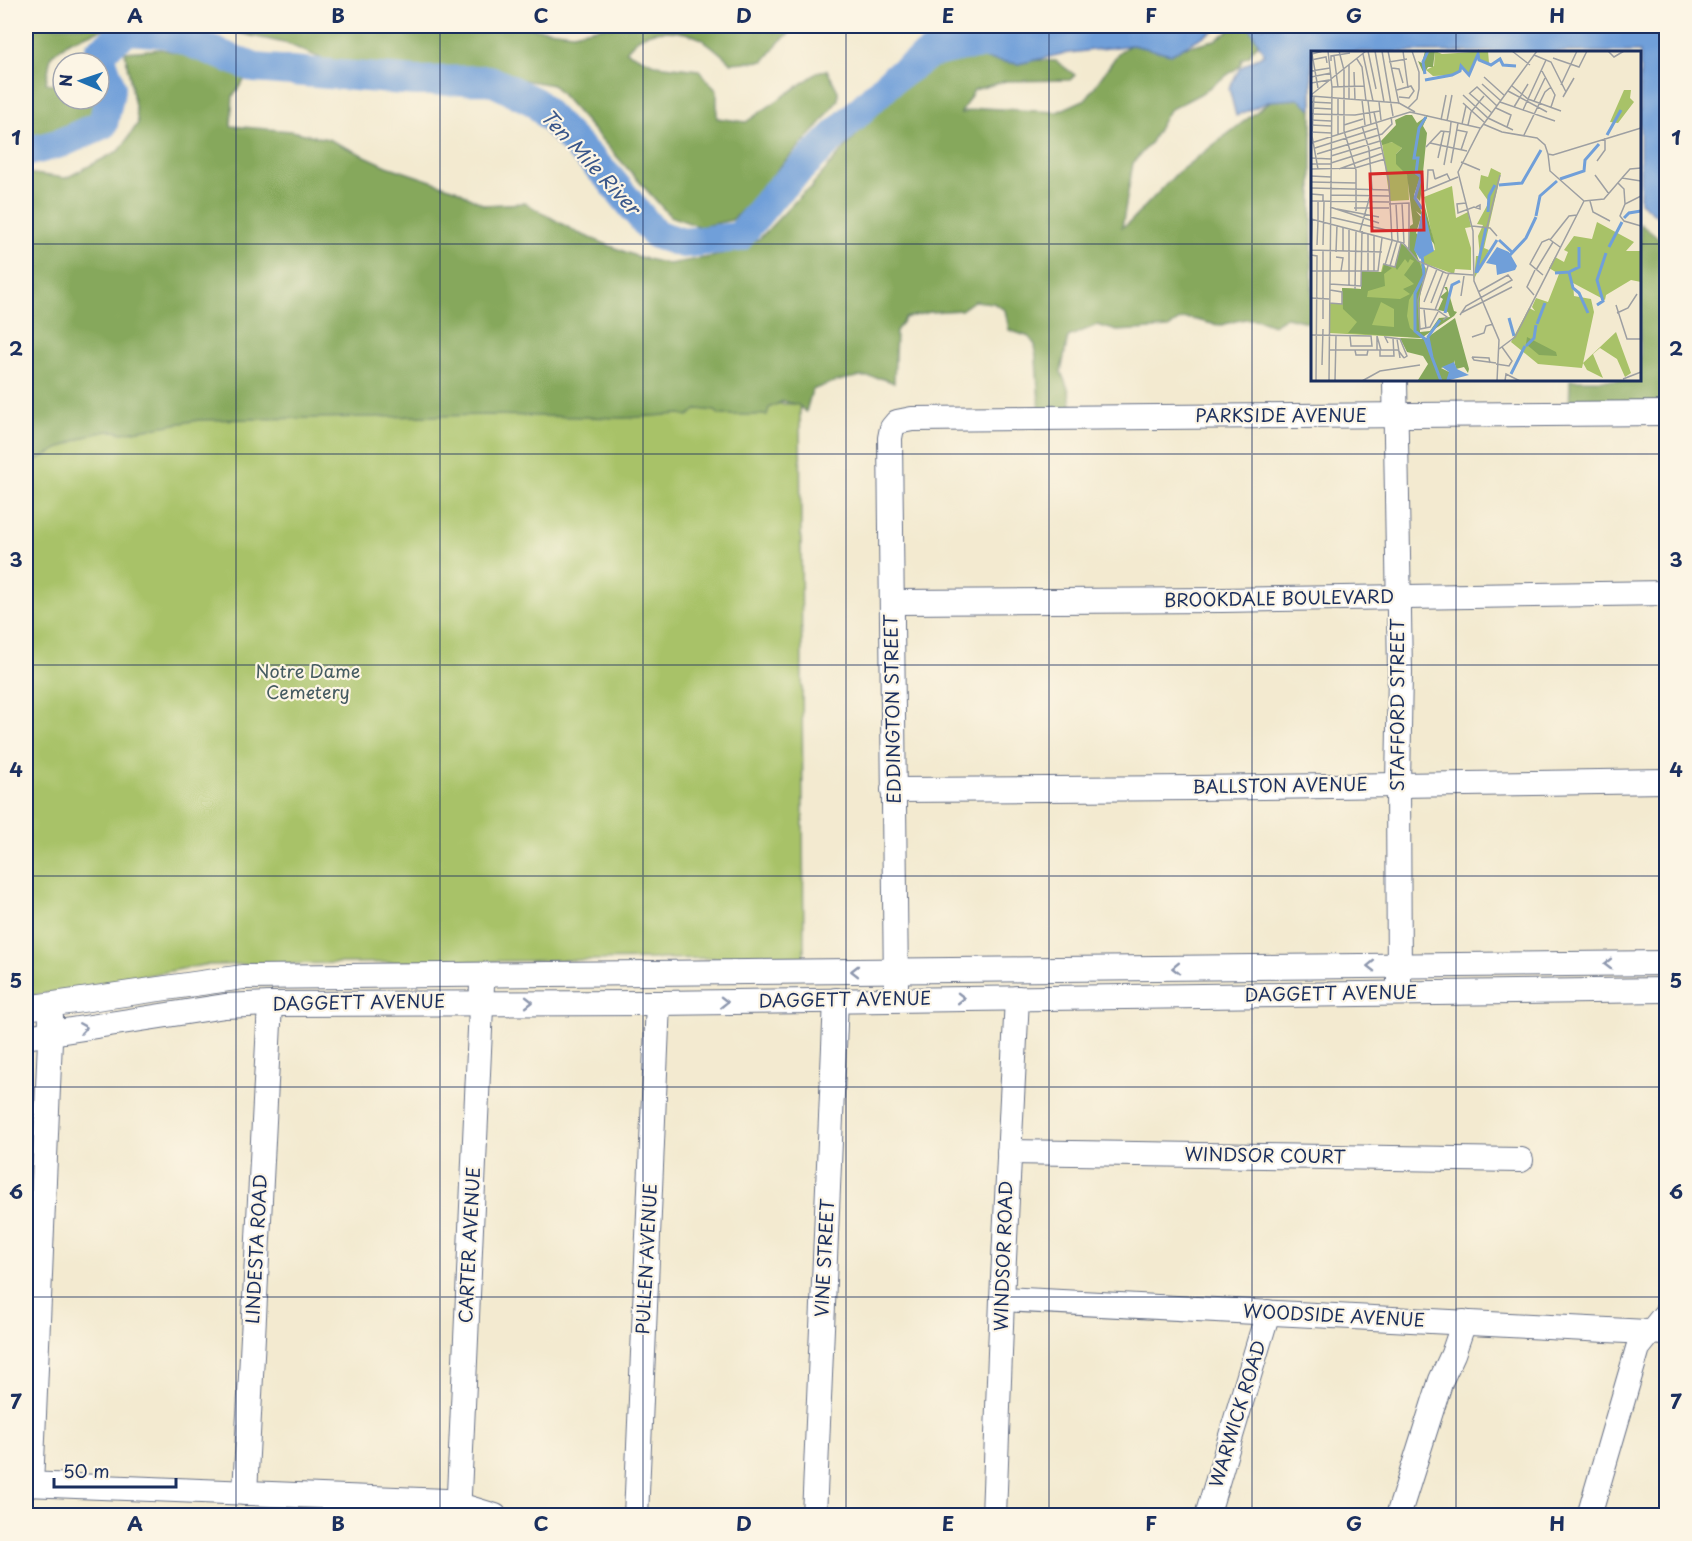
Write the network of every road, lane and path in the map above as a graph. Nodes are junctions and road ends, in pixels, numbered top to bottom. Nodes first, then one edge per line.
1 (1395, 381) edge
2 (1666, 413) edge
3 (1395, 414) junction
4 (897, 422) joint
5 (1666, 592) edge
6 (1398, 597) junction
7 (892, 602) junction
8 (1666, 781) edge
9 (1398, 784) junction
10 (893, 790) junction
11 (1666, 963) edge
12 (1400, 966) junction
13 (896, 971) junction
14 (483, 974) junction
15 (1666, 990) edge
16 (1399, 994) junction
17 (1017, 998) junction
18 (897, 999) junction
19 (836, 1000) junction
20 (481, 1002) junction
21 (658, 1003) junction
22 (51, 1004) junction
23 (270, 1004) junction
24 (26, 1008) edge
25 (51, 1033) junction
26 (26, 1037) edge
27 (1009, 1152) junction
28 (1521, 1160) dead end
29 (1002, 1299) junction
30 (1268, 1312) junction
31 (1464, 1322) junction
32 (1662, 1326) edge
33 (28, 1485) edge
34 (245, 1493) junction
35 (458, 1510) edge
36 (495, 1515) edge
37 (636, 1515) edge
38 (813, 1515) edge
39 (994, 1515) edge
40 (1207, 1515) edge
41 (1398, 1515) edge
42 (1589, 1515) edge

1 - 3 street, STAFFORD STREET
2 - 3 street, PARKSIDE AVENUE
3 - 4 street, PARKSIDE AVENUE
3 - 6 street, STAFFORD STREET
4 - 7 street, EDDINGTON STREET
5 - 6 street, BROOKDALE BOULEVARD
6 - 7 street, BROOKDALE BOULEVARD
6 - 9 street, STAFFORD STREET
7 - 10 street, EDDINGTON STREET
8 - 9 street, BALLSTON AVENUE
9 - 10 street, BALLSTON AVENUE
9 - 12 street, STAFFORD STREET
10 - 13 street, EDDINGTON STREET
11 -> 12 street, DAGGETT AVENUE
12 -> 13 street, DAGGETT AVENUE
12 - 16 street, STAFFORD STREET
13 -> 14 street, DAGGETT AVENUE
13 - 18 street, EDDINGTON STREET
14 - 20 street, CARTER AVENUE
14 - 22 street, DAGGETT AVENUE
15 - 16 street, DAGGETT AVENUE
16 - 17 street, DAGGETT AVENUE
18 -> 17 street, DAGGETT AVENUE
17 - 27 street, WINDSOR ROAD
18 - 19 street, DAGGETT AVENUE
21 -> 19 street, DAGGETT AVENUE
19 - 38 street, VINE STREET
20 -> 21 street, DAGGETT AVENUE
20 - 23 street, DAGGETT AVENUE
20 - 35 street, CARTER AVENUE
21 - 37 street, PULLEN AVENUE
22 - 24 street, DAGGETT AVENUE
22 - 25 street
25 -> 23 street, DAGGETT AVENUE
23 - 34 street, LINDESTA ROAD
25 - 26 street, DAGGETT AVENUE
25 - 33 street
27 - 28 street, WINDSOR COURT
27 - 29 street, WINDSOR ROAD
29 - 30 street, WOODSIDE AVENUE
29 - 39 street, WINDSOR ROAD
30 - 31 street, WOODSIDE AVENUE
30 - 40 street, WARWICK ROAD
31 - 32 street, WOODSIDE AVENUE
31 - 41 street
32 - 42 street
33 - 34 street
34 - 35 street
35 - 36 street

